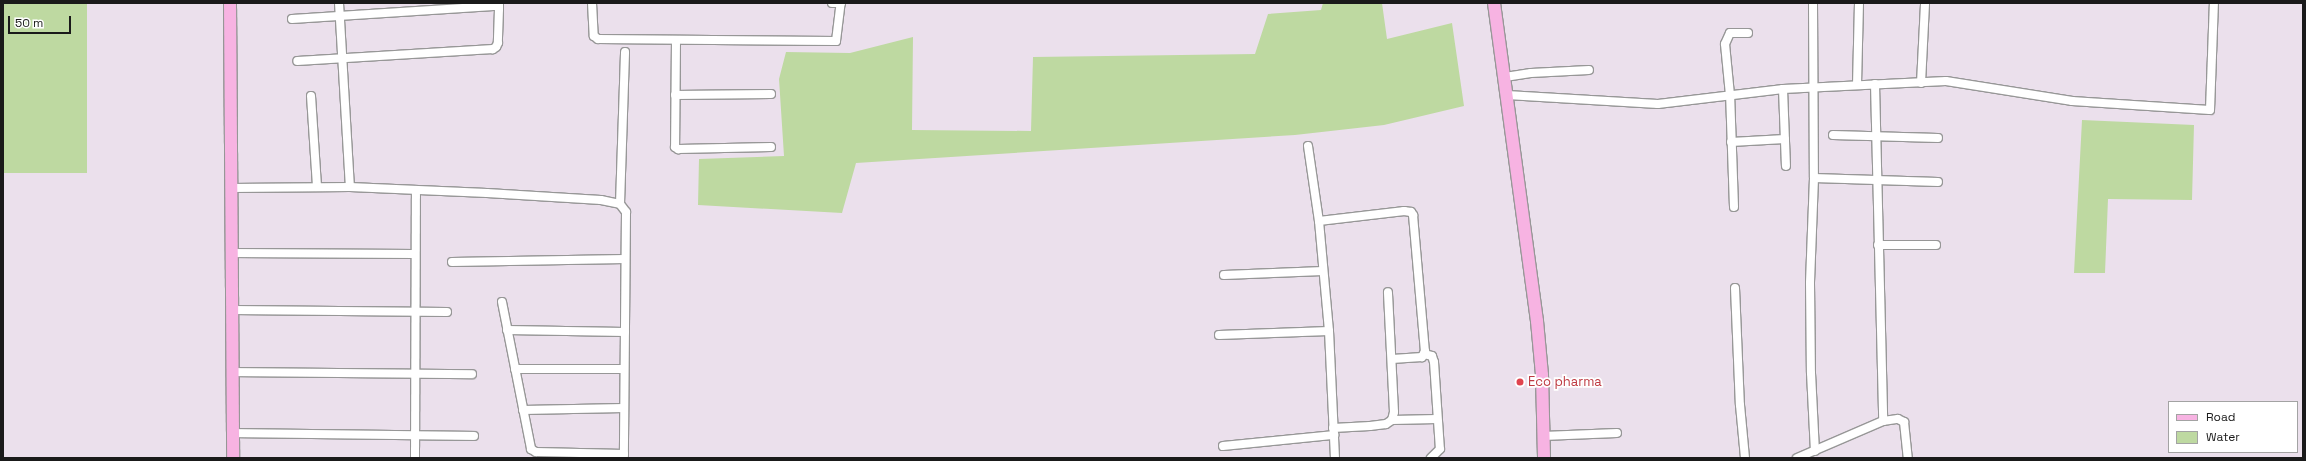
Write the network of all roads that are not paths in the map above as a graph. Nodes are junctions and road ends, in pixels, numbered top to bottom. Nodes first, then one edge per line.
1 (230, 3) edge
2 (339, 3) edge
3 (592, 3) edge
4 (832, 3) edge
5 (1494, 3) edge
6 (1813, 3) edge
7 (1859, 3) edge
8 (1926, 3) edge
9 (2214, 3) edge
10 (340, 16) junction
11 (292, 18) dead end
12 (1748, 33) dead end
13 (676, 40) junction
14 (625, 52) dead end
15 (342, 58) junction
16 (297, 61) dead end
17 (1589, 70) dead end
18 (1505, 77) junction
19 (1921, 83) junction
20 (1875, 84) junction
21 (1857, 85) junction
22 (1813, 87) junction
23 (1783, 89) junction
24 (771, 94) dead end
25 (675, 95) junction
26 (1507, 95) junction
27 (1730, 95) junction
28 (310, 96) dead end
29 (1833, 135) dead end
30 (1876, 135) junction
31 (1938, 138) dead end
32 (1785, 139) junction
33 (1731, 142) junction
34 (1308, 146) dead end
35 (771, 147) dead end
36 (1786, 166) dead end
37 (1814, 178) junction
38 (1877, 180) junction
39 (1938, 182) dead end
40 (317, 187) junction
41 (350, 187) junction
42 (231, 188) junction
43 (416, 191) junction
44 (620, 204) junction
45 (1734, 207) dead end
46 (1320, 221) junction
47 (1878, 245) junction
48 (1936, 245) dead end
49 (231, 253) junction
50 (415, 254) junction
51 (625, 259) junction
52 (452, 262) dead end
53 (1324, 271) junction
54 (1224, 276) dead end
55 (1735, 288) dead end
56 (1388, 292) dead end
57 (502, 302) dead end
58 (232, 310) junction
59 (415, 312) junction
60 (447, 312) dead end
61 (507, 330) junction
62 (1329, 331) junction
63 (625, 332) junction
64 (1219, 335) dead end
65 (1424, 354) junction
66 (1392, 359) junction
67 (624, 368) junction
68 (515, 369) junction
69 (232, 372) junction
70 (415, 374) junction
71 (472, 374) dead end
72 (624, 408) junction
73 (523, 410) junction
74 (1437, 419) junction
75 (1392, 420) junction
76 (1883, 421) junction
77 (1333, 431) junction
78 (232, 433) junction
79 (1617, 433) dead end
80 (415, 436) junction
81 (474, 436) dead end
82 (1543, 436) junction
83 (1223, 446) dead end
84 (1815, 451) junction
85 (624, 456) edge
86 (232, 458) edge
87 (416, 458) edge
88 (1335, 458) edge
89 (1431, 458) edge
90 (1544, 458) edge
91 (1745, 458) edge
92 (1797, 458) edge
93 (1908, 458) edge

1 - 42 street
2 - 10 street
3 - 13 street
4 - 13 street
5 - 18 street
6 - 22 street
7 - 21 street
8 - 19 street
9 - 19 street
10 - 11 street
10 - 15 street
10 - 15 street
12 - 27 street
13 - 25 street
14 - 44 street
15 - 16 street
15 - 41 street
17 - 18 street
18 - 26 street
19 - 20 street
20 - 21 street
20 - 30 street
21 - 22 street
22 - 23 street
22 - 37 street
23 - 27 street
23 - 32 street
24 - 25 street
25 - 35 street
26 - 27 street
26 - 82 street
27 - 33 street
28 - 40 street
29 - 30 street
30 - 31 street
30 - 38 street
32 - 33 street
32 - 36 street
33 - 45 street
34 - 46 street
37 - 38 street
37 - 84 street
38 - 39 street
38 - 47 street
40 - 41 street
40 - 42 street
41 - 43 street
42 - 49 street
43 - 44 street
43 - 50 street
44 - 51 street
46 - 53 street
46 - 65 street
47 - 48 street
47 - 76 street
49 - 50 street
49 - 58 street
50 - 59 street
51 - 52 street
51 - 63 street
53 - 54 street
53 - 62 street
55 - 91 street
56 - 66 street
57 - 61 street
58 - 59 street
58 - 69 street
59 - 60 street
59 - 70 street
61 - 63 street
61 - 68 street
62 - 64 street
62 - 77 street
63 - 67 street
65 - 66 street
65 - 74 street
66 - 75 street
67 - 68 street
67 - 72 street
68 - 73 street
69 - 70 street
69 - 78 street
70 - 71 street
70 - 80 street
72 - 73 street
72 - 85 street
73 - 85 street
74 - 75 street
74 - 89 street
75 - 77 street
76 - 84 street
76 - 93 street
77 - 83 street
77 - 88 street
78 - 80 street
78 - 86 street
79 - 82 street
80 - 81 street
80 - 87 street
82 - 90 street
84 - 92 street

